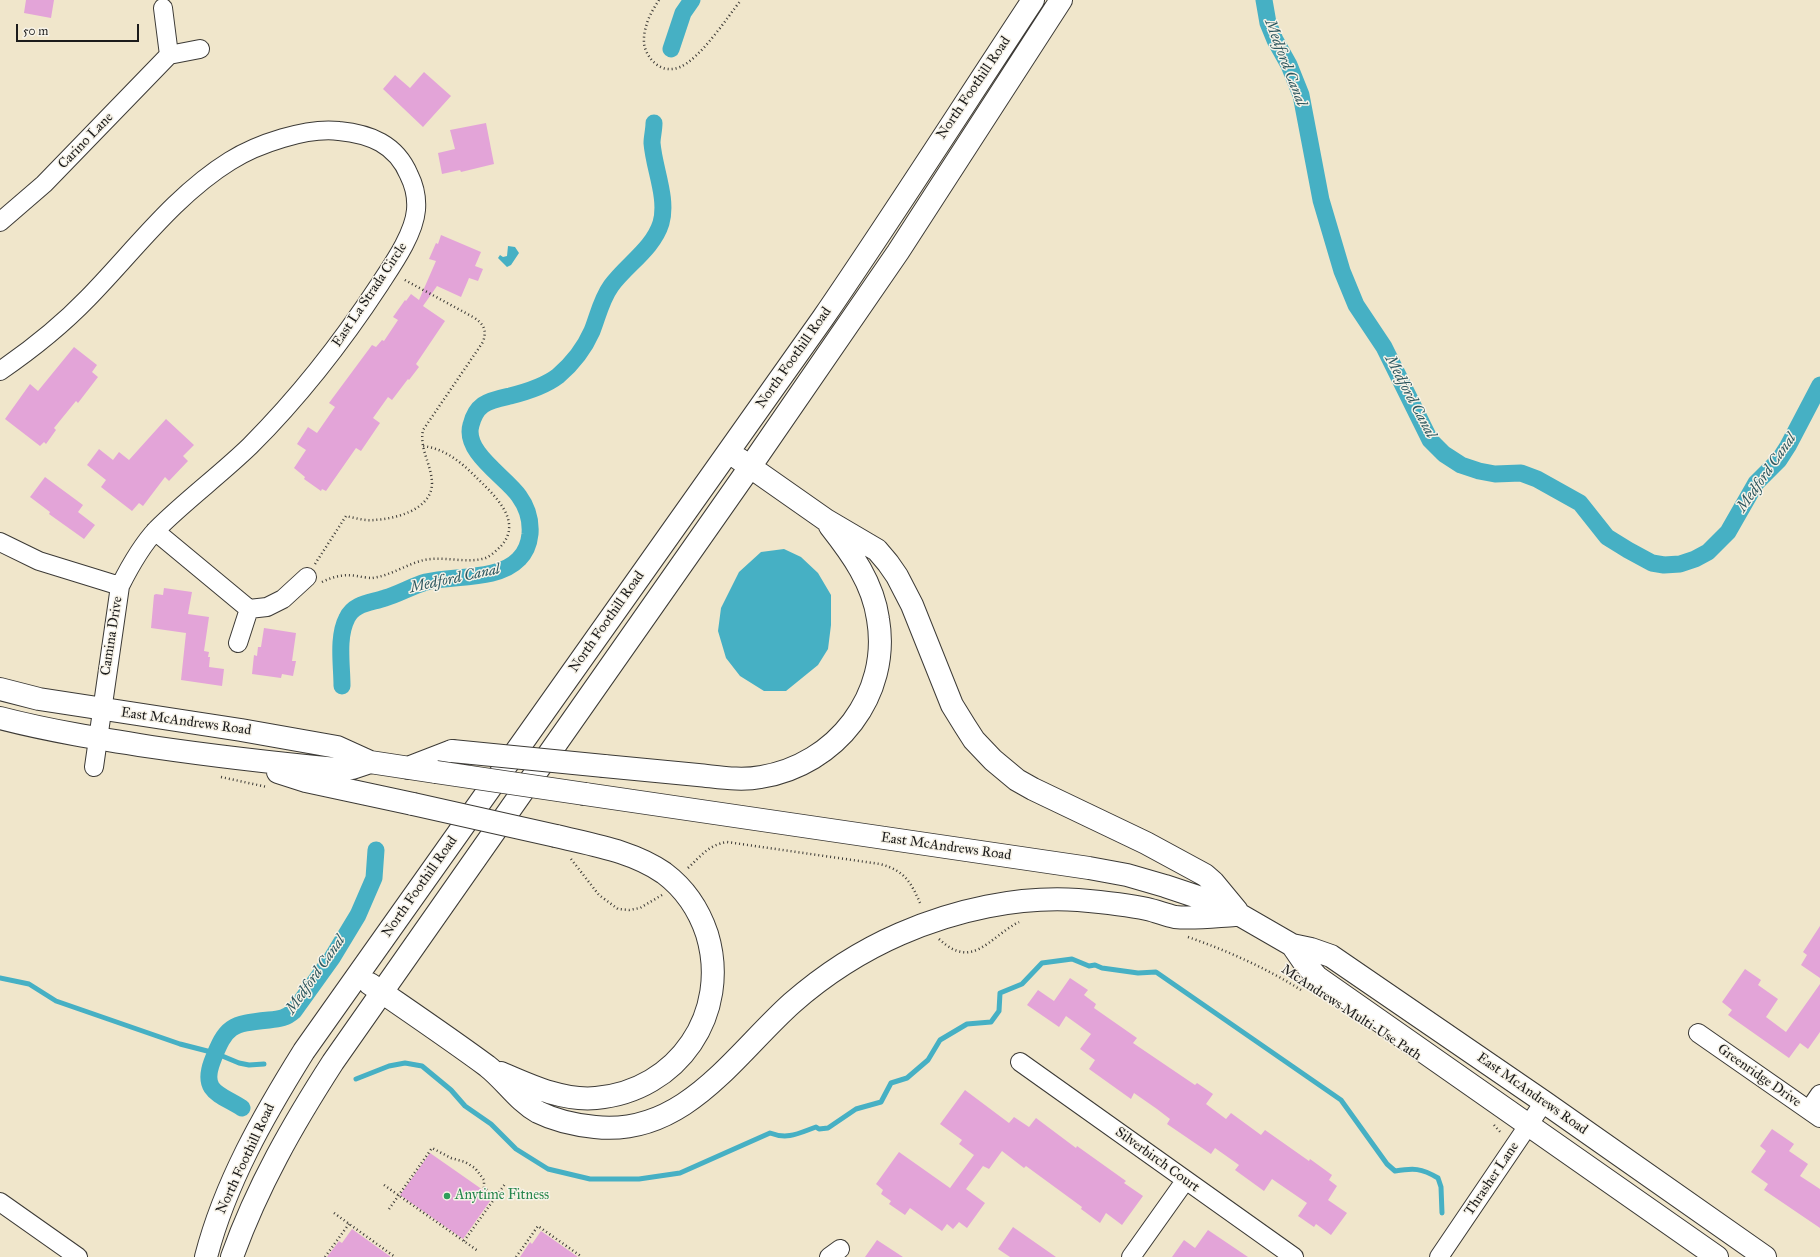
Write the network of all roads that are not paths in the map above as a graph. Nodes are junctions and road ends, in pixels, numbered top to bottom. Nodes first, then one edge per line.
1 (1033, 0) edge
2 (1061, 0) edge
3 (163, 8) dead end
4 (200, 49) dead end
5 (168, 54) junction
6 (0, 222) edge
7 (0, 371) edge
8 (728, 452) junction
9 (750, 467) junction
10 (826, 520) junction
11 (155, 531) junction
12 (0, 542) edge
13 (307, 577) road end
14 (120, 586) junction
15 (249, 609) junction
16 (238, 643) dead end
17 (0, 689) edge
18 (102, 710) junction
19 (0, 718) edge
20 (98, 739) junction
21 (241, 760) junction
22 (370, 762) junction
23 (94, 767) dead end
24 (408, 768) junction
25 (1240, 915) junction
26 (1292, 945) junction
27 (358, 975) junction
28 (381, 992) junction
29 (1698, 1033) dead end
30 (1020, 1062) dead end
31 (490, 1068) junction
32 (1820, 1094) edge
33 (1544, 1102) junction
34 (1814, 1114) edge
35 (1528, 1125) junction
36 (1185, 1181) junction
37 (0, 1202) edge
38 (78, 1257) edge
39 (206, 1257) edge
40 (232, 1257) edge
41 (1131, 1257) edge
42 (1294, 1257) edge
43 (1439, 1257) edge
44 (1717, 1257) edge
45 (1765, 1257) edge

1 - 8 main road, North Foothill Road
2 - 9 main road, North Foothill Road
3 - 5 street
4 - 5 street
5 - 6 street, Carino Lane
7 - 11 street, East La Strada Circle
8 - 9 main road
8 - 27 main road, North Foothill Road
9 - 10 main road
9 - 28 main road, North Foothill Road
10 - 24 main road, bridge
10 - 25 main road
11 - 14 street, East La Strada Circle
11 - 15 street
12 - 14 street, Camina Drive
13 - 15 street
14 - 18 street, Camina Drive
15 - 16 street
17 - 18 main road, East McAndrews Road
18 - 20 street, Camina Drive
18 - 22 main road, East McAndrews Road
19 - 20 main road, East McAndrews Road
20 - 21 main road, East McAndrews Road
20 - 23 street, Camina Drive
21 - 22 main road, East McAndrews Road
21 - 31 main road, bridge
22 - 24 main road, East McAndrews Road
24 - 25 main road, East McAndrews Road, bridge
25 - 26 main road, East McAndrews Road
25 - 31 main road
26 - 33 main road, East McAndrews Road
26 - 35 main road, East McAndrews Road
27 - 28 main road
27 - 39 main road, North Foothill Road
28 - 31 main road
28 - 40 main road, North Foothill Road
29 - 34 street, Greenridge Drive
30 - 36 street, Silverbirch Court
32 - 34 street
33 - 35 street, Thrasher Lane
33 - 45 main road, East McAndrews Road
35 - 43 street, Thrasher Lane
35 - 44 main road, East McAndrews Road
36 - 41 street
36 - 42 street, Silverbirch Court
37 - 38 street

